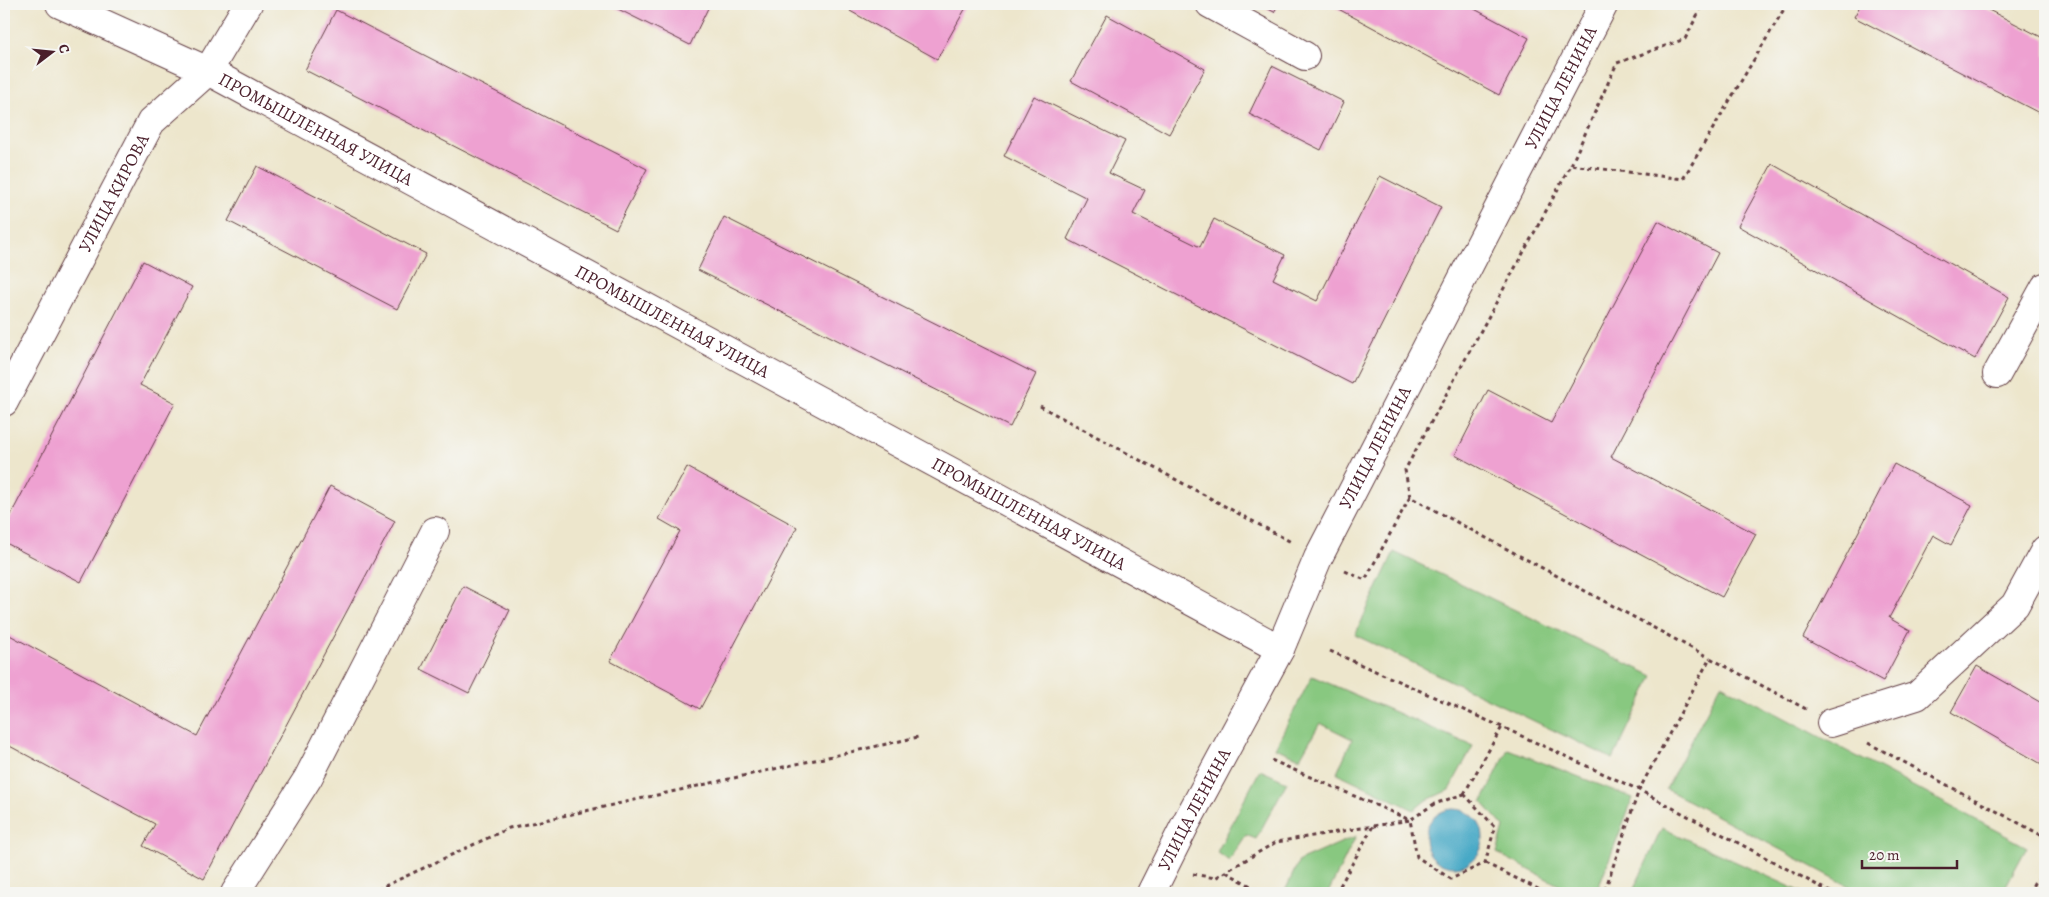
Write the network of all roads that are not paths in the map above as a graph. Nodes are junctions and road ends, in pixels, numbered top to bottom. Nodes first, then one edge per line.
1 (60, 4) edge
2 (248, 4) edge
3 (1210, 4) edge
4 (1604, 4) edge
5 (1305, 56) dead end
6 (208, 71) junction
7 (2045, 287) edge
8 (1997, 374) dead end
9 (4, 402) edge
10 (435, 531) dead end
11 (2045, 550) edge
12 (1280, 649) junction
13 (1831, 723) road end
14 (235, 893) edge
15 (1151, 893) edge

1 - 6 street, ПРОМЫШЛЕННАЯ УЛИЦА
2 - 6 street, УЛИЦА КИРОВА
3 - 5 street
4 - 12 street, УЛИЦА ЛЕНИНА
6 - 9 street, УЛИЦА КИРОВА
6 - 12 street, ПРОМЫШЛЕННАЯ УЛИЦА
7 - 8 street
10 - 14 street
11 - 13 street
12 - 15 street, УЛИЦА ЛЕНИНА

